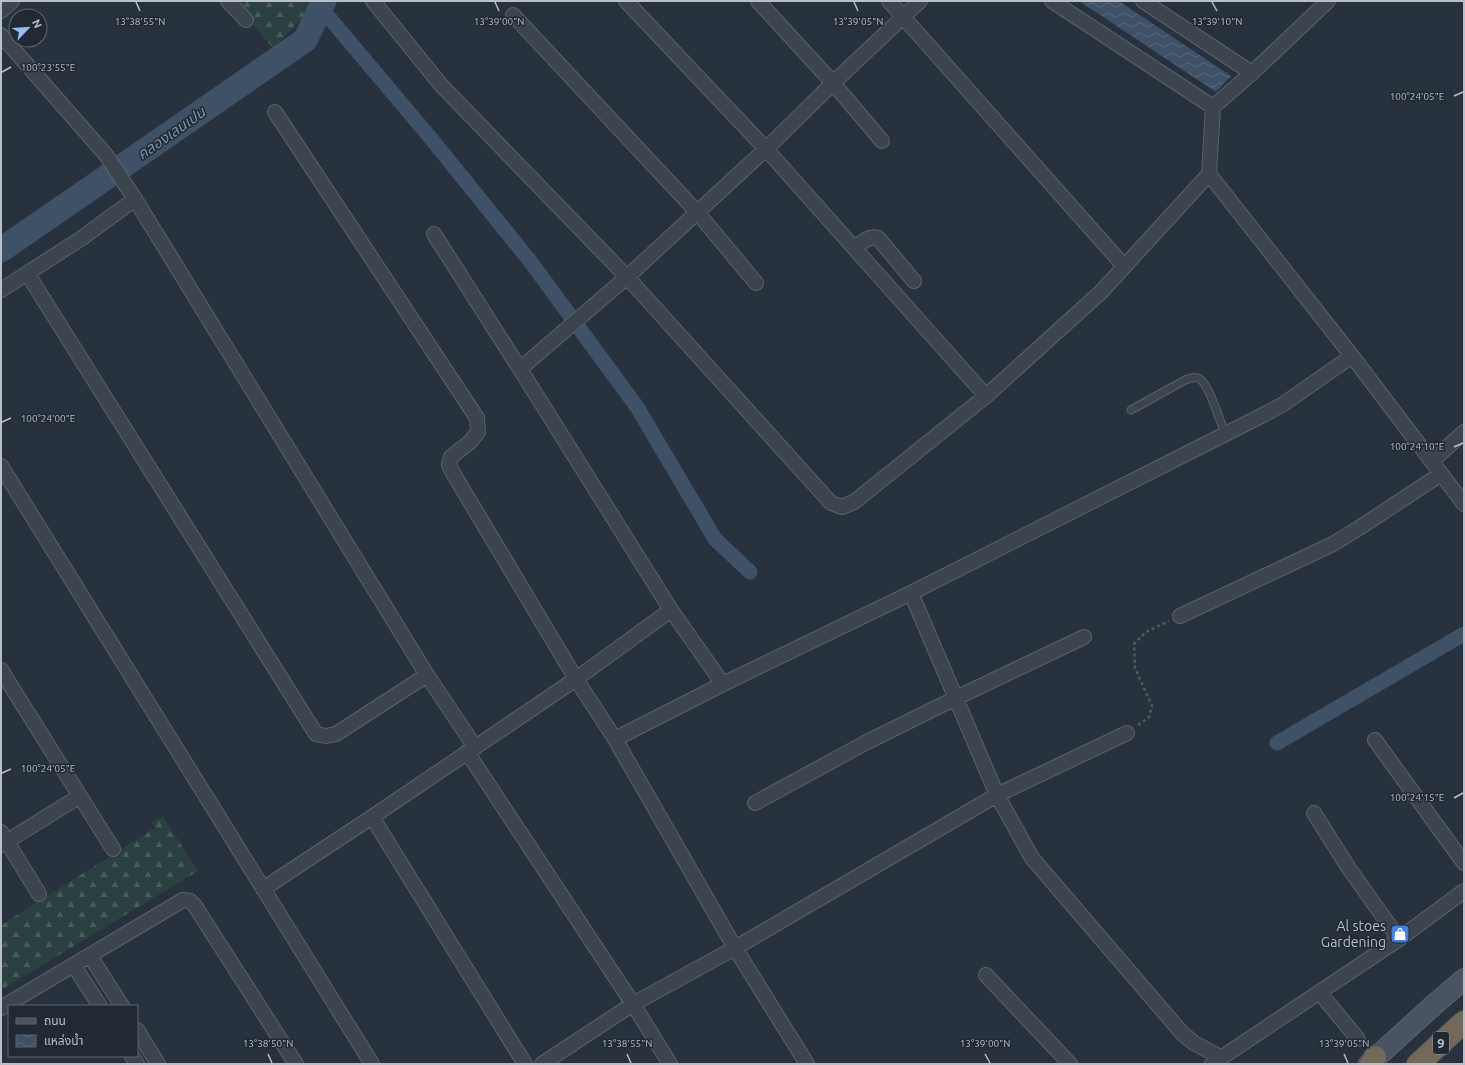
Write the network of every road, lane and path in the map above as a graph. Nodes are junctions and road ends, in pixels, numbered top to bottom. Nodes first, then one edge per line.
1 (12, 1) edge
2 (228, 1) edge
3 (373, 1) edge
4 (626, 1) edge
5 (758, 1) edge
6 (889, 1) edge
7 (920, 1) edge
8 (1052, 1) edge
9 (1328, 1) edge
10 (1151, 3) edge
11 (1, 11) edge
12 (513, 14) dead end
13 (904, 17) junction
14 (246, 20) dead end
15 (1, 35) edge
16 (1252, 73) junction
17 (833, 84) junction
18 (1213, 106) junction
19 (275, 112) dead end
20 (882, 141) dead end
21 (766, 149) junction
22 (1209, 174) junction
23 (131, 194) junction
24 (697, 212) junction
25 (434, 234) dead end
26 (854, 248) junction
27 (1124, 266) junction
28 (27, 273) junction
29 (627, 277) junction
30 (914, 281) dead end
31 (756, 283) dead end
32 (1, 290) edge
33 (1352, 356) junction
34 (520, 369) junction
35 (986, 396) junction
36 (1131, 410) dead end
37 (1464, 432) edge
38 (1225, 434) junction
39 (1432, 462) junction
40 (1, 466) edge
41 (1441, 474) junction
42 (1464, 504) edge
43 (911, 593) junction
44 (671, 610) junction
45 (1180, 616) joint
46 (1084, 637) dead end
47 (1, 670) edge
48 (427, 675) junction
49 (576, 679) junction
50 (723, 684) junction
51 (956, 698) junction
52 (1127, 733) joint
53 (615, 740) junction
54 (1375, 740) dead end
55 (471, 750) junction
56 (997, 795) junction
57 (80, 796) junction
58 (755, 802) dead end
59 (1314, 813) dead end
60 (372, 818) junction
61 (3, 839) edge
62 (114, 849) dead end
63 (1464, 863) edge
64 (263, 889) junction
65 (1464, 891) edge
66 (39, 894) dead end
67 (1399, 939) junction
68 (735, 948) junction
69 (90, 956) junction
70 (74, 966) junction
71 (986, 975) dead end
72 (1464, 979) edge
73 (1319, 992) junction
74 (633, 1004) junction
75 (99, 1005) edge
76 (121, 1005) edge
77 (1, 1008) edge
78 (1464, 1022) edge
79 (138, 1032) edge
80 (1358, 1039) dead end
81 (1217, 1061) edge
82 (1371, 1062) edge
83 (158, 1064) edge
84 (296, 1064) edge
85 (372, 1064) edge
86 (525, 1064) edge
87 (542, 1064) edge
88 (670, 1064) edge
89 (807, 1064) edge
90 (1070, 1064) edge
91 (1418, 1064) edge

1 - 11 street
2 - 14 street
3 - 29 street
4 - 21 street
5 - 17 street
6 - 13 street
7 - 13 street
8 - 18 street
9 - 16 street
10 - 16 street
12 - 24 street
13 - 17 street
13 - 27 street
15 - 23 street
16 - 18 street
17 - 20 street
17 - 21 street
18 - 22 street
19 - 49 street
21 - 24 street
21 - 26 street
22 - 27 street
22 - 33 street
23 - 28 street
23 - 48 street
24 - 29 street
24 - 31 street
25 - 34 street
26 - 30 street
26 - 35 street
27 - 35 street
28 - 32 street
28 - 48 street
29 - 34 street
29 - 35 street
33 - 38 street
33 - 39 street
34 - 44 street
36 - 38 lane
37 - 39 street
38 - 43 street
39 - 41 street
40 - 64 street
41 - 42 street
41 - 45 street
43 - 50 street
43 - 51 street
44 - 49 street
44 - 50 street
45 - 52 path
46 - 51 street
47 - 57 street
48 - 55 street
49 - 53 street
49 - 55 street
50 - 53 street
51 - 56 street
51 - 58 street
52 - 56 street
53 - 68 street
54 - 63 street
55 - 60 street
55 - 74 street
56 - 68 street
56 - 81 street
57 - 61 street
57 - 62 street
59 - 67 street
60 - 64 street
60 - 86 street
61 - 66 street
64 - 85 street
65 - 67 street
67 - 73 street
68 - 74 street
68 - 89 street
69 - 70 street
69 - 76 street
69 - 84 street
70 - 75 street
70 - 77 street
71 - 90 street
72 - 82 main road
73 - 80 street
73 - 81 street
74 - 87 street
74 - 88 street
78 - 91 highway, 9
79 - 83 street

